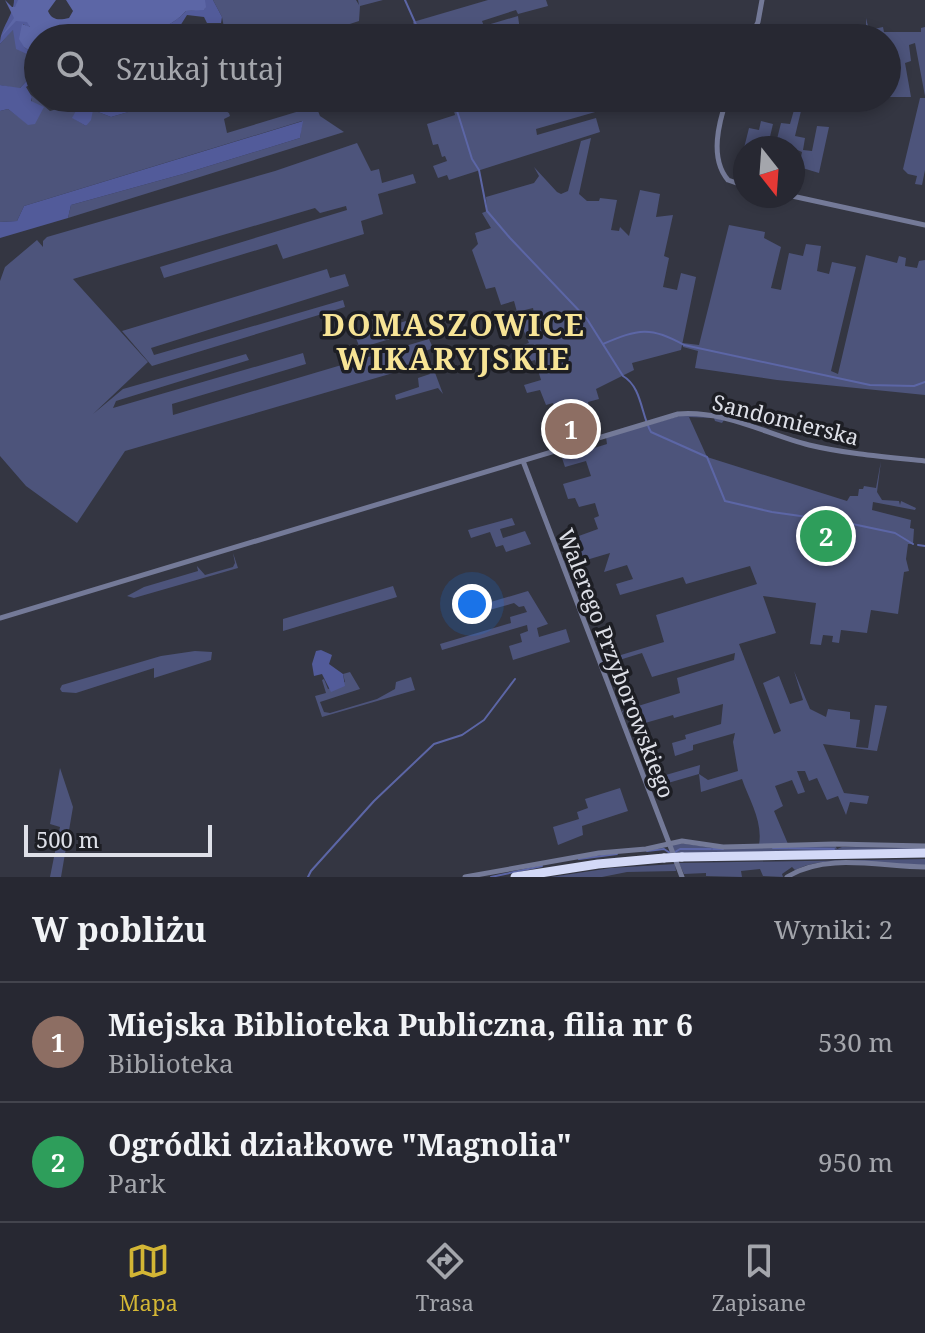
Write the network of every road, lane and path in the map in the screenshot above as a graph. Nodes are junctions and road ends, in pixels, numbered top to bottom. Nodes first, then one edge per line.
1 (762, 0) edge
2 (757, 24) edge
3 (723, 112) edge
4 (733, 181) edge
5 (805, 199) edge
6 (925, 225) edge
7 (523, 461) junction
8 (925, 461) edge
9 (0, 618) edge
10 (669, 844) junction
11 (925, 846) edge
12 (857, 852) junction
13 (925, 855) edge
14 (665, 860) junction
15 (925, 867) edge
16 (465, 877) edge
17 (515, 877) edge
18 (537, 877) edge
19 (682, 877) edge
20 (787, 877) edge

1 - 2 street
3 - 4 street
5 - 6 street
7 - 8 street, Sandomierska
7 - 9 street
7 - 10 street, Walerego Przyborowskiego
10 - 12 street
10 - 16 street
10 - 19 street, Walerego Przyborowskiego
11 - 12 street
12 - 13 highway
12 - 14 highway, bridge
14 - 17 highway
14 - 18 highway
15 - 20 street

